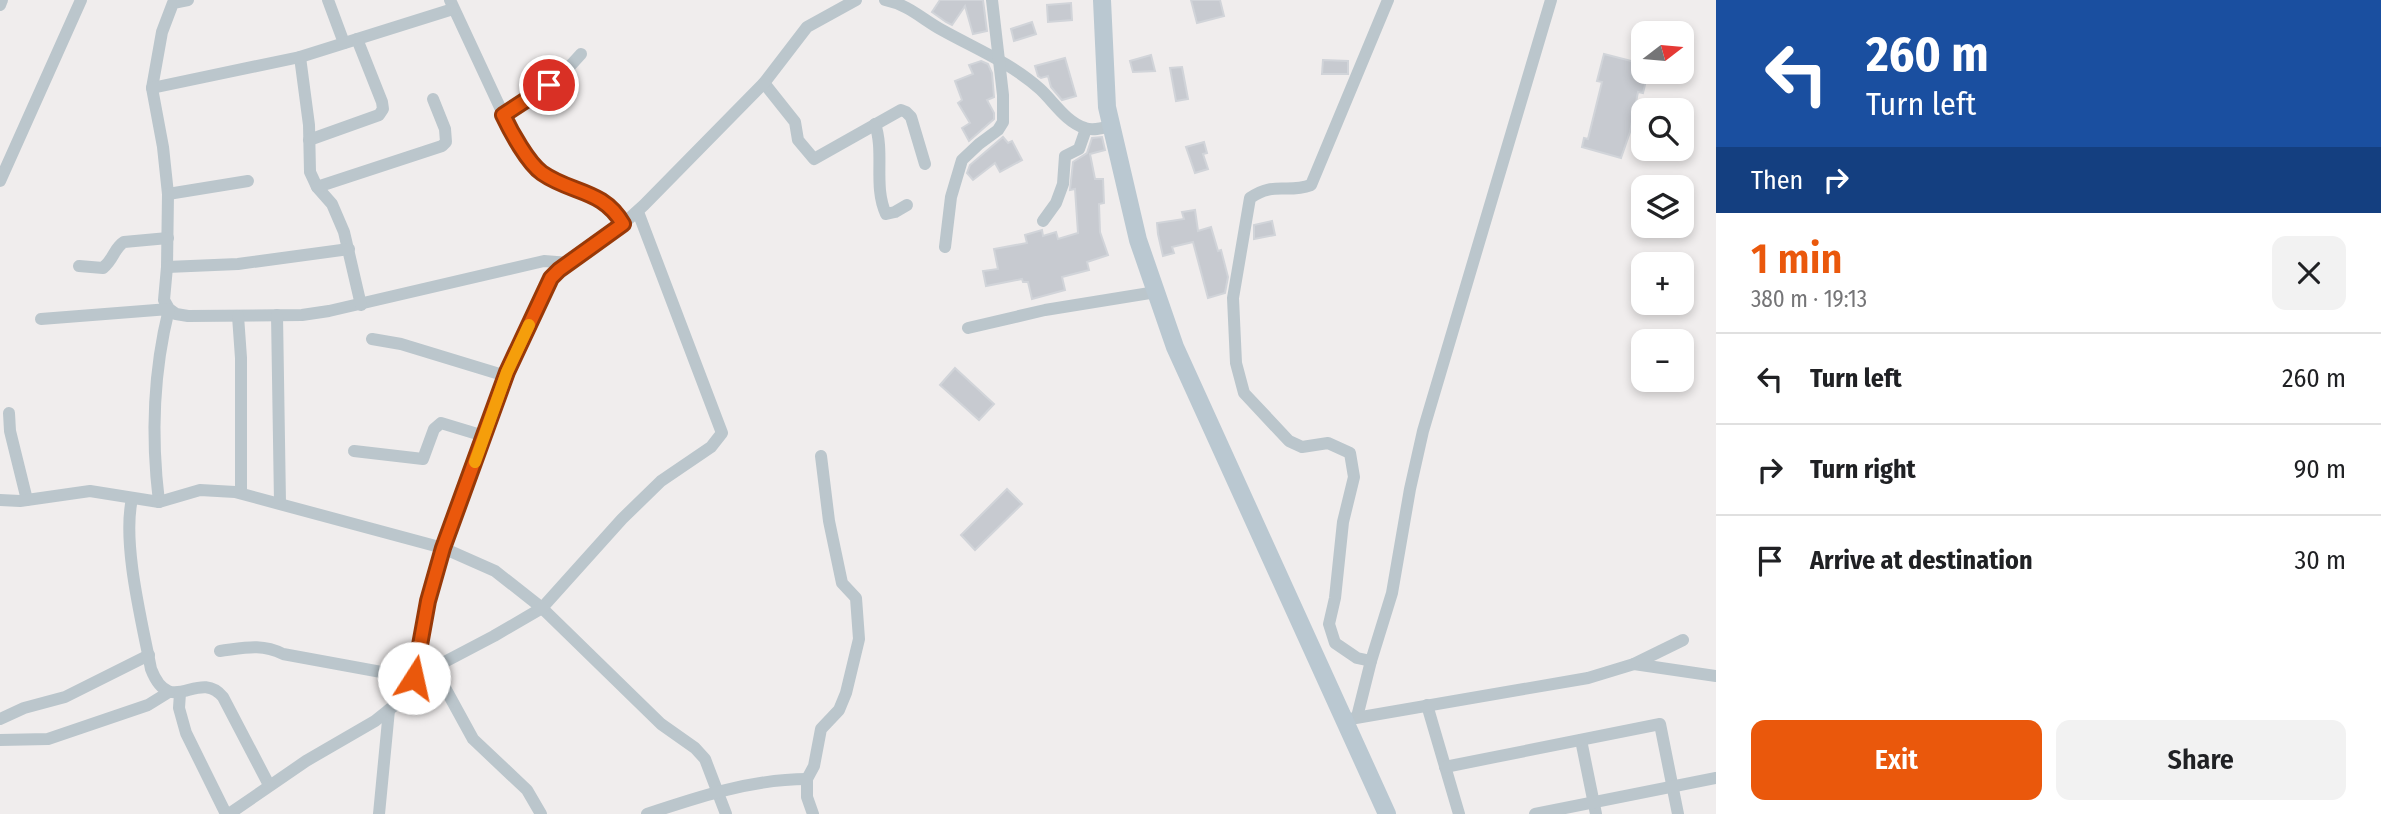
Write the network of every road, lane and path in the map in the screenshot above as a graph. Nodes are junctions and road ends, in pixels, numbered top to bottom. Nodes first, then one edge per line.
1 (2, 0) edge
2 (81, 0) edge
3 (188, 0) edge
4 (328, 0) edge
5 (856, 0) edge
6 (885, 0) edge
7 (992, 0) edge
8 (1102, 0) edge
9 (1388, 0) edge
10 (1551, 0) edge
11 (0, 5) edge
12 (452, 5) edge
13 (351, 41) junction
14 (581, 54) dead end
15 (300, 57) junction
16 (998, 57) junction
17 (764, 83) junction
18 (152, 88) junction
19 (433, 99) dead end
20 (503, 115) junction
21 (875, 124) junction
22 (1111, 126) junction
23 (1086, 129) junction
24 (309, 140) junction
25 (925, 164) dead end
26 (0, 181) edge
27 (248, 181) dead end
28 (317, 187) junction
29 (168, 194) junction
30 (907, 205) dead end
31 (638, 212) junction
32 (1043, 220) dead end
33 (623, 224) junction
34 (168, 237) junction
35 (945, 247) dead end
36 (349, 249) junction
37 (569, 263) junction
38 (79, 266) dead end
39 (167, 267) junction
40 (1156, 292) junction
41 (361, 305) junction
42 (169, 309) junction
43 (278, 315) junction
44 (238, 316) junction
45 (41, 319) dead end
46 (968, 328) dead end
47 (372, 339) dead end
48 (506, 376) junction
49 (9, 413) dead end
50 (484, 436) junction
51 (354, 451) dead end
52 (821, 456) dead end
53 (23, 486) junction
54 (241, 493) junction
55 (132, 499) junction
56 (5, 500) edge
57 (27, 500) junction
58 (159, 502) junction
59 (280, 503) junction
60 (443, 548) junction
61 (542, 608) junction
62 (1683, 640) dead end
63 (220, 651) dead end
64 (149, 655) junction
65 (1371, 661) junction
66 (1634, 664) junction
67 (433, 666) junction
68 (1716, 676) edge
69 (414, 678) junction
70 (175, 692) junction
71 (1427, 705) junction
72 (389, 710) junction
73 (1350, 718) junction
74 (0, 719) edge
75 (0, 740) edge
76 (1581, 740) junction
77 (1445, 767) junction
78 (1716, 778) edge
79 (807, 779) junction
80 (269, 785) junction
81 (1672, 786) junction
82 (718, 792) junction
83 (1595, 808) edge
84 (228, 814) edge
85 (379, 814) edge
86 (541, 814) edge
87 (647, 814) edge
88 (726, 814) edge
89 (813, 814) edge
90 (1387, 814) edge
91 (1459, 814) edge
92 (1535, 814) edge
93 (1678, 814) edge

1 - 11 street
2 - 26 street
3 - 18 street
4 - 13 street
5 - 17 street
6 - 16 street
7 - 16 street
8 - 22 main road
9 - 65 street
10 - 65 street
12 - 13 street
12 - 20 street
13 - 15 street
13 - 24 street
14 - 20 street
15 - 18 street
15 - 24 street
16 - 23 street
16 - 35 street
17 - 21 street
17 - 31 street
18 - 29 street
19 - 28 street
20 - 33 street
21 - 25 street
21 - 30 street
22 - 23 street
22 - 40 main road
23 - 32 street
24 - 28 street
27 - 29 street
28 - 36 street
29 - 34 street
31 - 33 street
31 - 61 street
33 - 37 street
34 - 38 street
34 - 39 street
36 - 39 street
36 - 41 street
37 - 41 street
37 - 48 street
39 - 42 street
40 - 46 street
40 - 73 main road
41 - 43 street
42 - 44 street
42 - 45 street
42 - 58 street
43 - 44 street
43 - 59 street
44 - 54 street
47 - 48 street
48 - 50 street
49 - 53 street
50 - 51 street
50 - 60 street
52 - 79 street
53 - 56 street
53 - 57 street
54 - 58 street
54 - 59 street
55 - 57 street
55 - 58 street
55 - 64 street
56 - 57 street
59 - 60 street
60 - 61 street
60 - 69 street
61 - 67 street
61 - 82 street
62 - 66 street
63 - 69 street
64 - 70 street
64 - 74 street
65 - 73 street
66 - 68 street
66 - 71 street
67 - 69 street
67 - 86 street
69 - 72 street
70 - 75 street
70 - 80 street
70 - 84 street
71 - 73 street
71 - 77 street
72 - 80 street
72 - 85 street
73 - 90 main road
76 - 77 street
76 - 81 street
76 - 83 street
77 - 91 street
78 - 81 street
79 - 82 street
79 - 89 street
80 - 84 street
81 - 83 street
81 - 93 street
82 - 87 street
82 - 88 street
83 - 92 street

